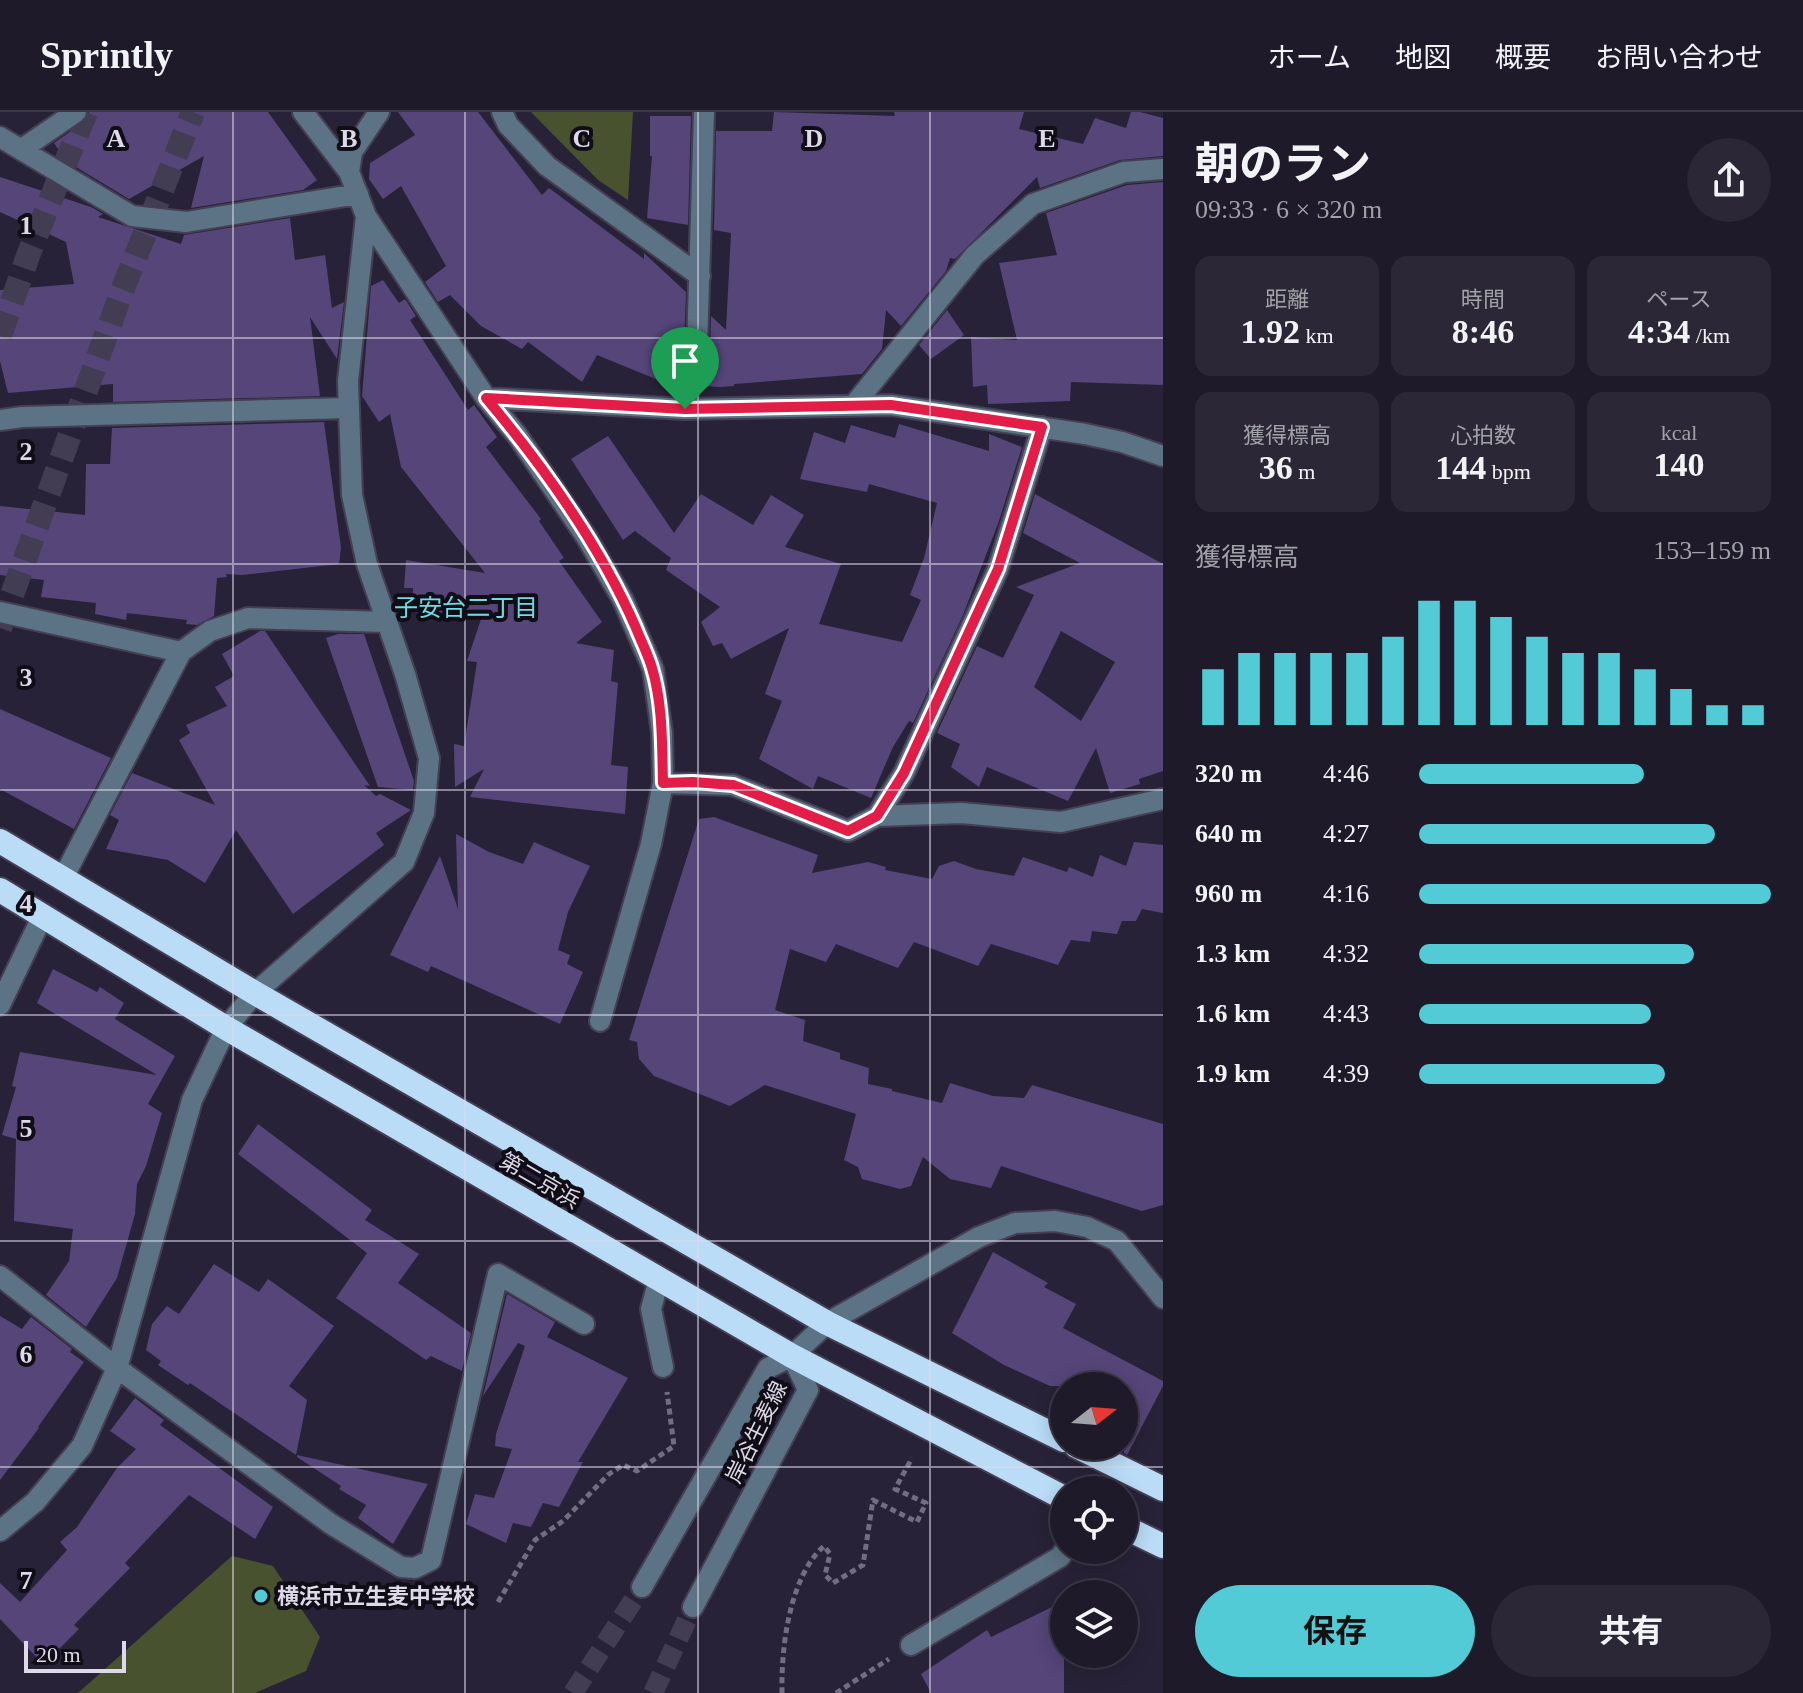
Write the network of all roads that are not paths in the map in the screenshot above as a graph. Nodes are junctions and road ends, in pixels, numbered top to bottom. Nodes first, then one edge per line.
1 (76, 112) edge
2 (303, 112) edge
3 (379, 112) edge
4 (502, 112) edge
5 (704, 112) edge
6 (0, 137) edge
7 (22, 149) junction
8 (1163, 169) edge
9 (349, 172) junction
10 (358, 194) junction
11 (366, 216) junction
12 (700, 276) junction
13 (486, 398) junction
14 (854, 405) junction
15 (348, 408) junction
16 (685, 409) junction
17 (0, 420) edge
18 (1042, 427) junction
19 (1163, 456) edge
20 (0, 612) edge
21 (387, 622) junction
22 (181, 652) junction
23 (663, 783) junction
24 (1163, 799) edge
25 (877, 816) junction
26 (0, 841) edge
27 (63, 878) junction
28 (0, 890) edge
29 (43, 915) junction
30 (255, 993) junction
31 (0, 1005) edge
32 (600, 1021) dead end
33 (226, 1028) junction
34 (0, 1276) edge
35 (659, 1279) junction
36 (1163, 1298) edge
37 (827, 1323) junction
38 (584, 1324) dead end
39 (792, 1356) junction
40 (663, 1367) road end
41 (117, 1368) junction
42 (1050, 1433) edge
43 (1104, 1460) edge
44 (1163, 1489) edge
45 (1050, 1491) edge
46 (0, 1531) edge
47 (1138, 1534) edge
48 (1163, 1546) edge
49 (1050, 1563) edge
50 (642, 1587) tunnel mouth
51 (693, 1607) tunnel mouth
52 (911, 1645) road end

1 - 7 street
2 - 9 street
3 - 9 street
4 - 12 street
5 - 12 street
6 - 7 street
7 - 10 street
8 - 14 street
9 - 10 street
10 - 11 street
11 - 13 street
11 - 15 street
12 - 16 street
13 - 16 street
13 - 23 street
14 - 16 street
14 - 18 street
15 - 17 street
15 - 21 street
18 - 19 street
18 - 25 street
20 - 22 street
21 - 22 street
21 - 30 street
22 - 27 street
23 - 25 street
23 - 32 street
24 - 25 street
26 - 27 highway, 第二京浜
27 - 30 highway, 第二京浜
28 - 29 highway, 第二京浜
29 - 31 street
29 - 33 highway, 第二京浜
30 - 33 street
30 - 37 highway, 第二京浜
33 - 35 highway, 第二京浜
33 - 41 street
34 - 41 street
35 - 39 highway, 第二京浜
35 - 40 street
36 - 37 street
37 - 39 street
37 - 42 highway, 第二京浜
38 - 41 street
39 - 45 highway, 第二京浜
39 - 50 street, 岸谷生麦線
39 - 51 street, 岸谷生麦線
41 - 46 street
43 - 44 highway
47 - 48 highway
49 - 52 street

